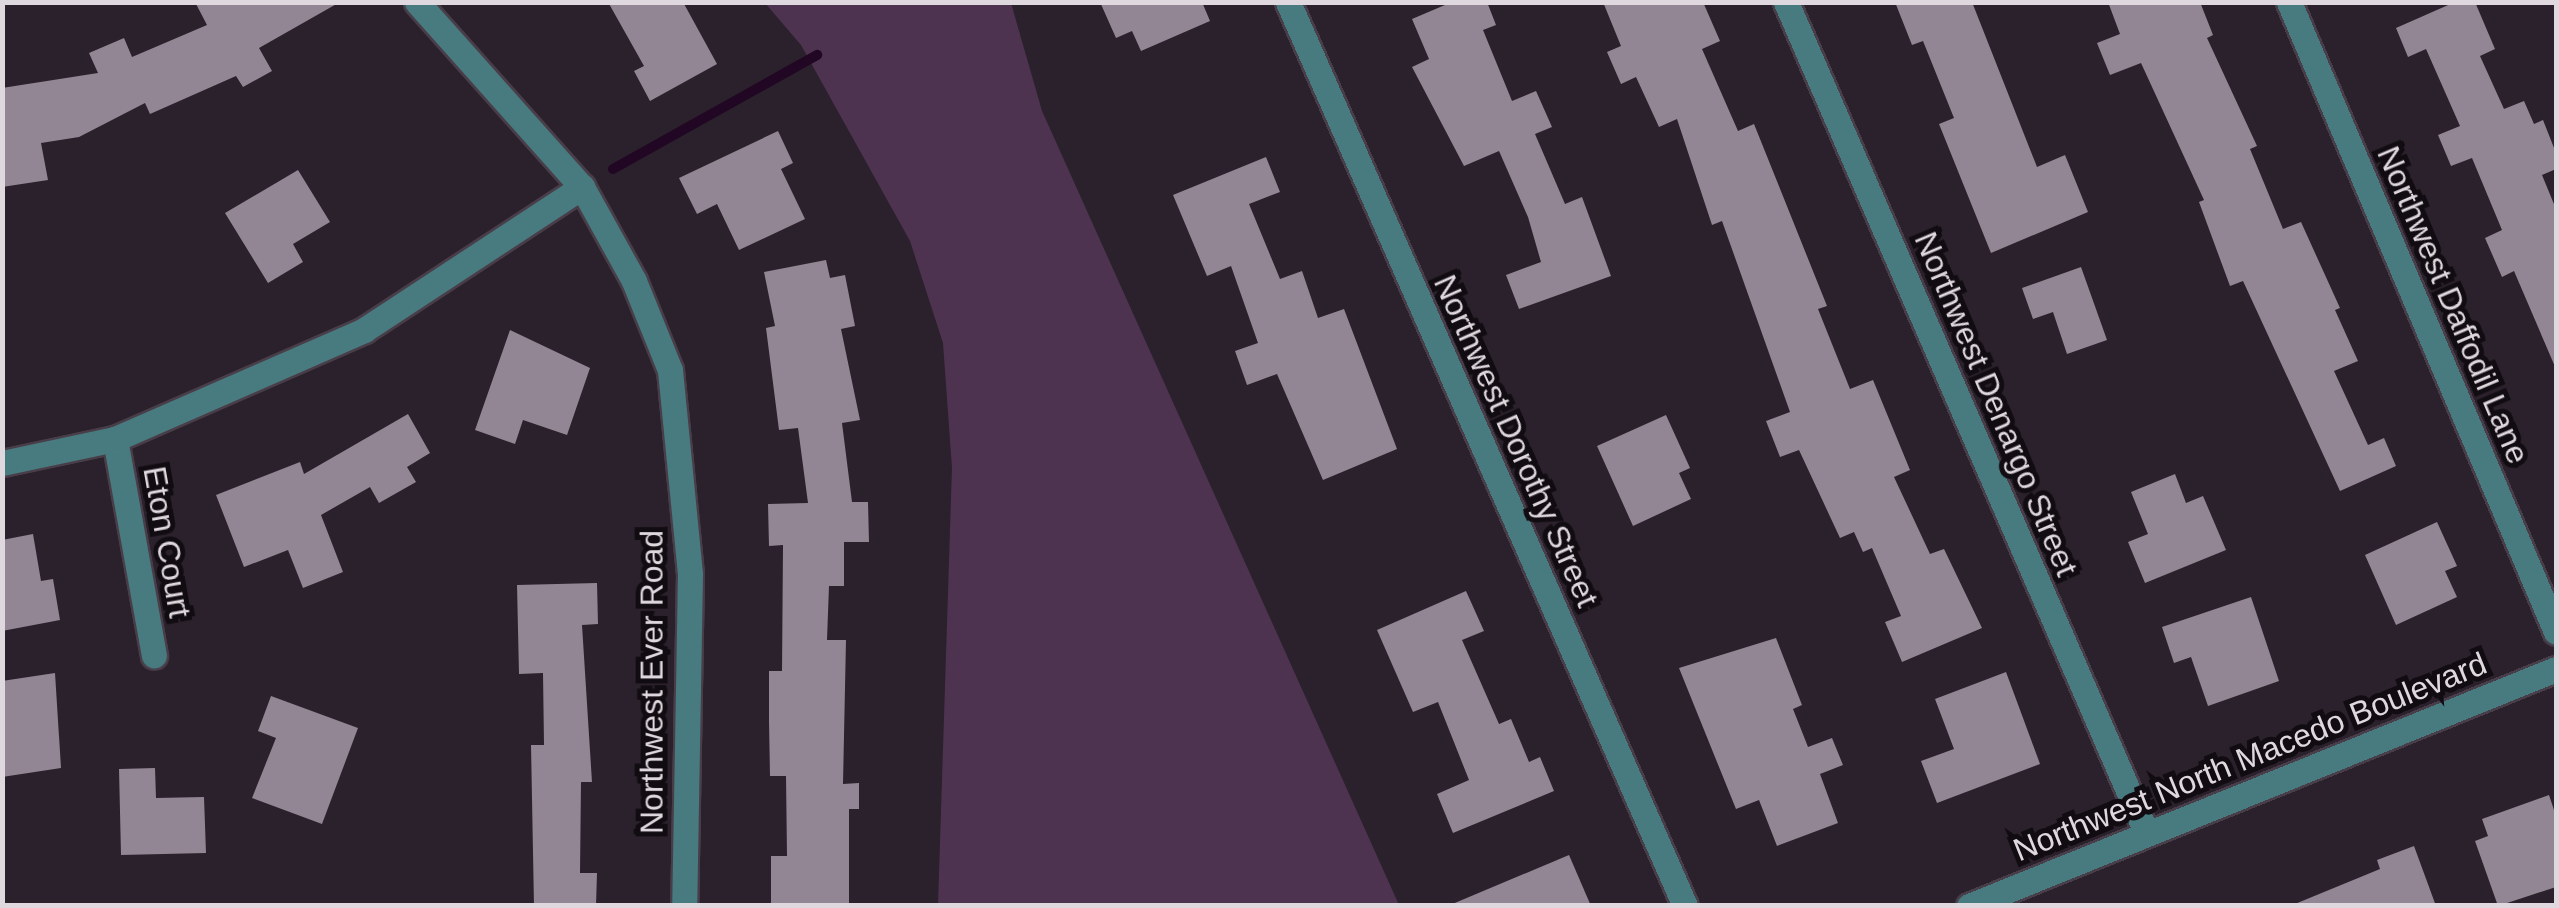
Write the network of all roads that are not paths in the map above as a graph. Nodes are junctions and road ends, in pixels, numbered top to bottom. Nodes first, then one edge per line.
1 (416, 2) edge
2 (1288, 2) edge
3 (1786, 2) edge
4 (2289, 2) edge
5 (582, 187) junction
6 (116, 439) junction
7 (2, 463) edge
8 (2556, 632) edge
9 (154, 656) dead end
10 (2556, 669) edge
11 (2146, 832) junction
12 (684, 906) edge
13 (1684, 906) edge
14 (1969, 906) edge

1 - 5 street, Northwest Ever Road
2 - 13 street, Northwest Dorothy Street
3 - 11 street, Northwest Denargo Street
4 - 8 street, Northwest Daffodil Lane
5 - 6 street
5 - 12 street, Northwest Ever Road
6 - 7 street
6 - 9 street, Eton Court
10 - 11 street, Northwest North Macedo Boulevard
11 - 14 street, Northwest North Macedo Boulevard

